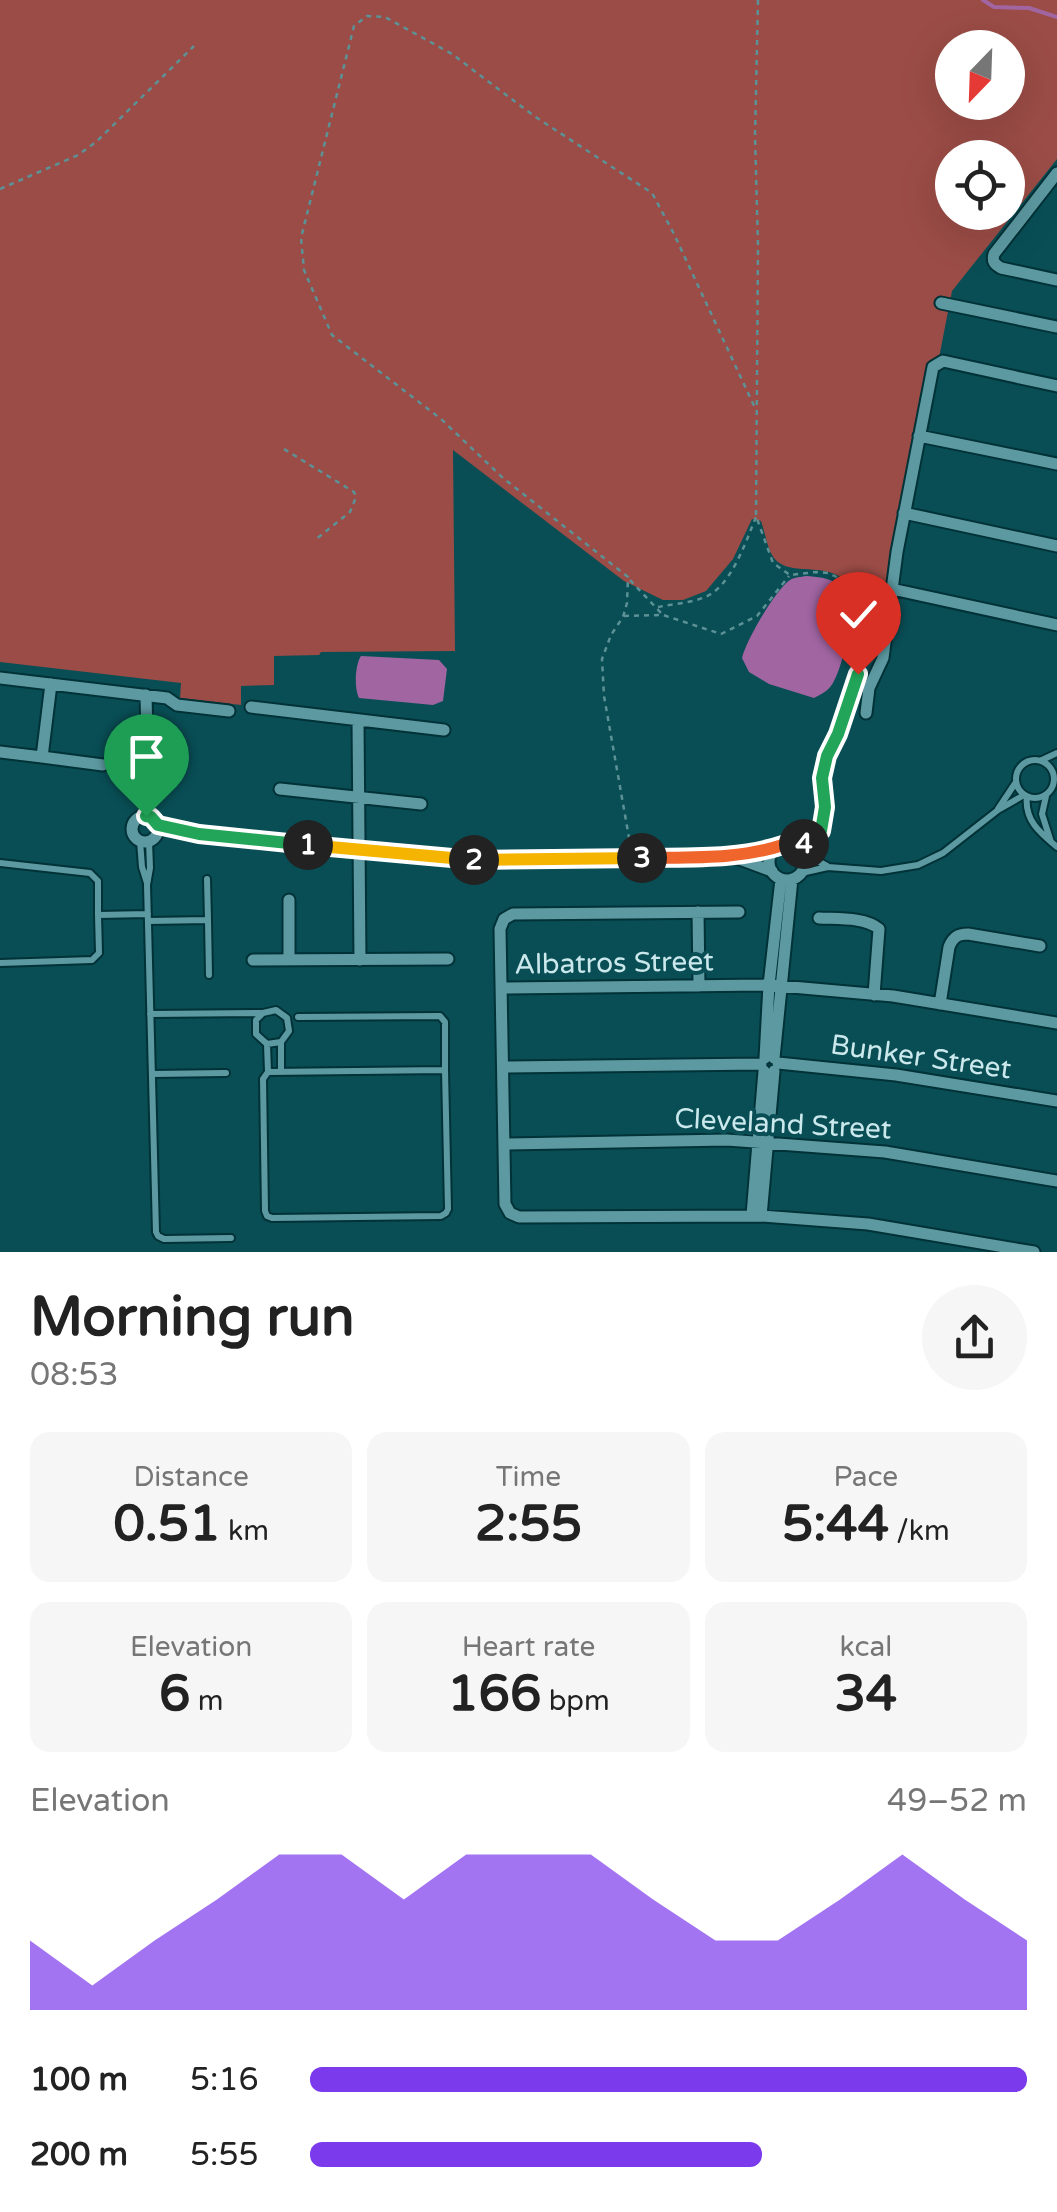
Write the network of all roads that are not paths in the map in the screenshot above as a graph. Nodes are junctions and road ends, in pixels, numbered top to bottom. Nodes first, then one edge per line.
1 (1057, 174) edge
2 (1057, 280) edge
3 (941, 303) dead end
4 (1057, 327) edge
5 (1057, 386) edge
6 (920, 436) junction
7 (1057, 464) edge
8 (904, 513) junction
9 (1057, 546) edge
10 (892, 589) junction
11 (1057, 626) edge
12 (0, 678) edge
13 (51, 684) junction
14 (146, 695) junction
15 (251, 707) dead end
16 (229, 711) dead end
17 (866, 713) dead end
18 (358, 720) junction
19 (444, 730) dead end
20 (0, 752) edge
21 (1057, 754) edge
22 (42, 757) junction
23 (1041, 760) junction
24 (103, 765) dead end
25 (1056, 776) edge
26 (1016, 782) junction
27 (280, 789) dead end
28 (1047, 794) junction
29 (1025, 795) junction
30 (358, 798) junction
31 (421, 804) dead end
32 (1008, 805) junction
33 (998, 810) junction
34 (1027, 814) junction
35 (146, 816) junction
36 (151, 835) junction
37 (1054, 845) edge
38 (774, 850) junction
39 (800, 850) junction
40 (359, 851) junction
41 (733, 856) junction
42 (0, 863) edge
43 (828, 867) junction
44 (786, 875) junction
45 (207, 879) dead end
46 (288, 900) dead end
47 (698, 912) junction
48 (739, 912) dead end
49 (98, 915) junction
50 (148, 917) junction
51 (819, 918) dead end
52 (208, 920) junction
53 (1040, 946) dead end
54 (448, 959) dead end
55 (253, 960) dead end
56 (289, 960) junction
57 (360, 960) junction
58 (0, 963) edge
59 (209, 975) dead end
60 (699, 986) junction
61 (774, 986) junction
62 (501, 988) junction
63 (874, 995) junction
64 (940, 1004) junction
65 (242, 1013) junction
66 (263, 1013) junction
67 (150, 1014) junction
68 (298, 1017) dead end
69 (1057, 1023) edge
70 (255, 1024) junction
71 (281, 1042) junction
72 (267, 1044) junction
73 (769, 1064) junction
74 (502, 1067) junction
75 (445, 1070) junction
76 (268, 1072) junction
77 (282, 1072) junction
78 (226, 1073) dead end
79 (152, 1074) junction
80 (1057, 1101) edge
81 (763, 1142) junction
82 (504, 1144) junction
83 (1057, 1181) edge
84 (756, 1215) junction
85 (231, 1238) dead end
86 (1034, 1252) edge

1 - 2 street
3 - 4 street
5 - 6 street
6 - 7 street
6 - 8 street
8 - 9 street
8 - 10 street
10 - 11 street
10 - 17 street
12 - 13 street
13 - 14 street
13 - 22 street
14 - 16 street
14 - 35 street
15 - 18 street
18 - 19 street
18 - 30 street
20 - 22 street
21 - 23 lane
22 - 24 street
23 - 25 lane
23 - 26 lane
25 - 28 lane
26 - 29 lane
26 - 33 lane
27 - 30 street
28 - 29 lane
28 - 37 lane
29 - 32 lane
29 - 34 lane
30 - 31 street
30 - 40 street
32 - 33 lane
32 - 34 lane
33 - 43 lane
34 - 37 lane
35 - 36 street
35 - 36 street
36 - 40 street
36 - 50 lane
38 - 39 street
38 - 41 street
38 - 44 street
39 - 43 lane
39 - 44 street
40 - 41 street
40 - 57 street
41 - 44 street
42 - 49 lane
43 - 44 lane
44 - 61 street
45 - 52 lane
46 - 56 street
47 - 48 street
47 - 60 street
47 - 62 street
49 - 50 lane
49 - 58 lane
50 - 52 lane
50 - 67 lane
51 - 63 street
52 - 59 lane
53 - 64 street
54 - 57 street
55 - 56 street
56 - 57 street
60 - 61 street, Albatros Street
60 - 62 street, Albatros Street
61 - 63 street, Albatros Street
61 - 73 street
62 - 74 street, Albatros Street
63 - 64 street, Albatros Street
64 - 69 street, Albatros Street
65 - 66 lane
65 - 67 lane
65 - 70 lane
66 - 70 lane
66 - 71 lane
67 - 79 lane
68 - 75 lane
70 - 72 lane
71 - 72 lane
71 - 77 lane
72 - 76 lane
73 - 74 street, Bunker Street
73 - 80 street, Bunker Street
73 - 81 street
74 - 82 street, Albatros Street
75 - 76 lane
75 - 77 lane
76 - 77 lane
78 - 79 lane
79 - 85 lane
81 - 82 street, Cleveland Street
81 - 83 street, Cleveland Street
81 - 84 street
82 - 84 street, Albatros Street
84 - 86 street, Albatros Street

